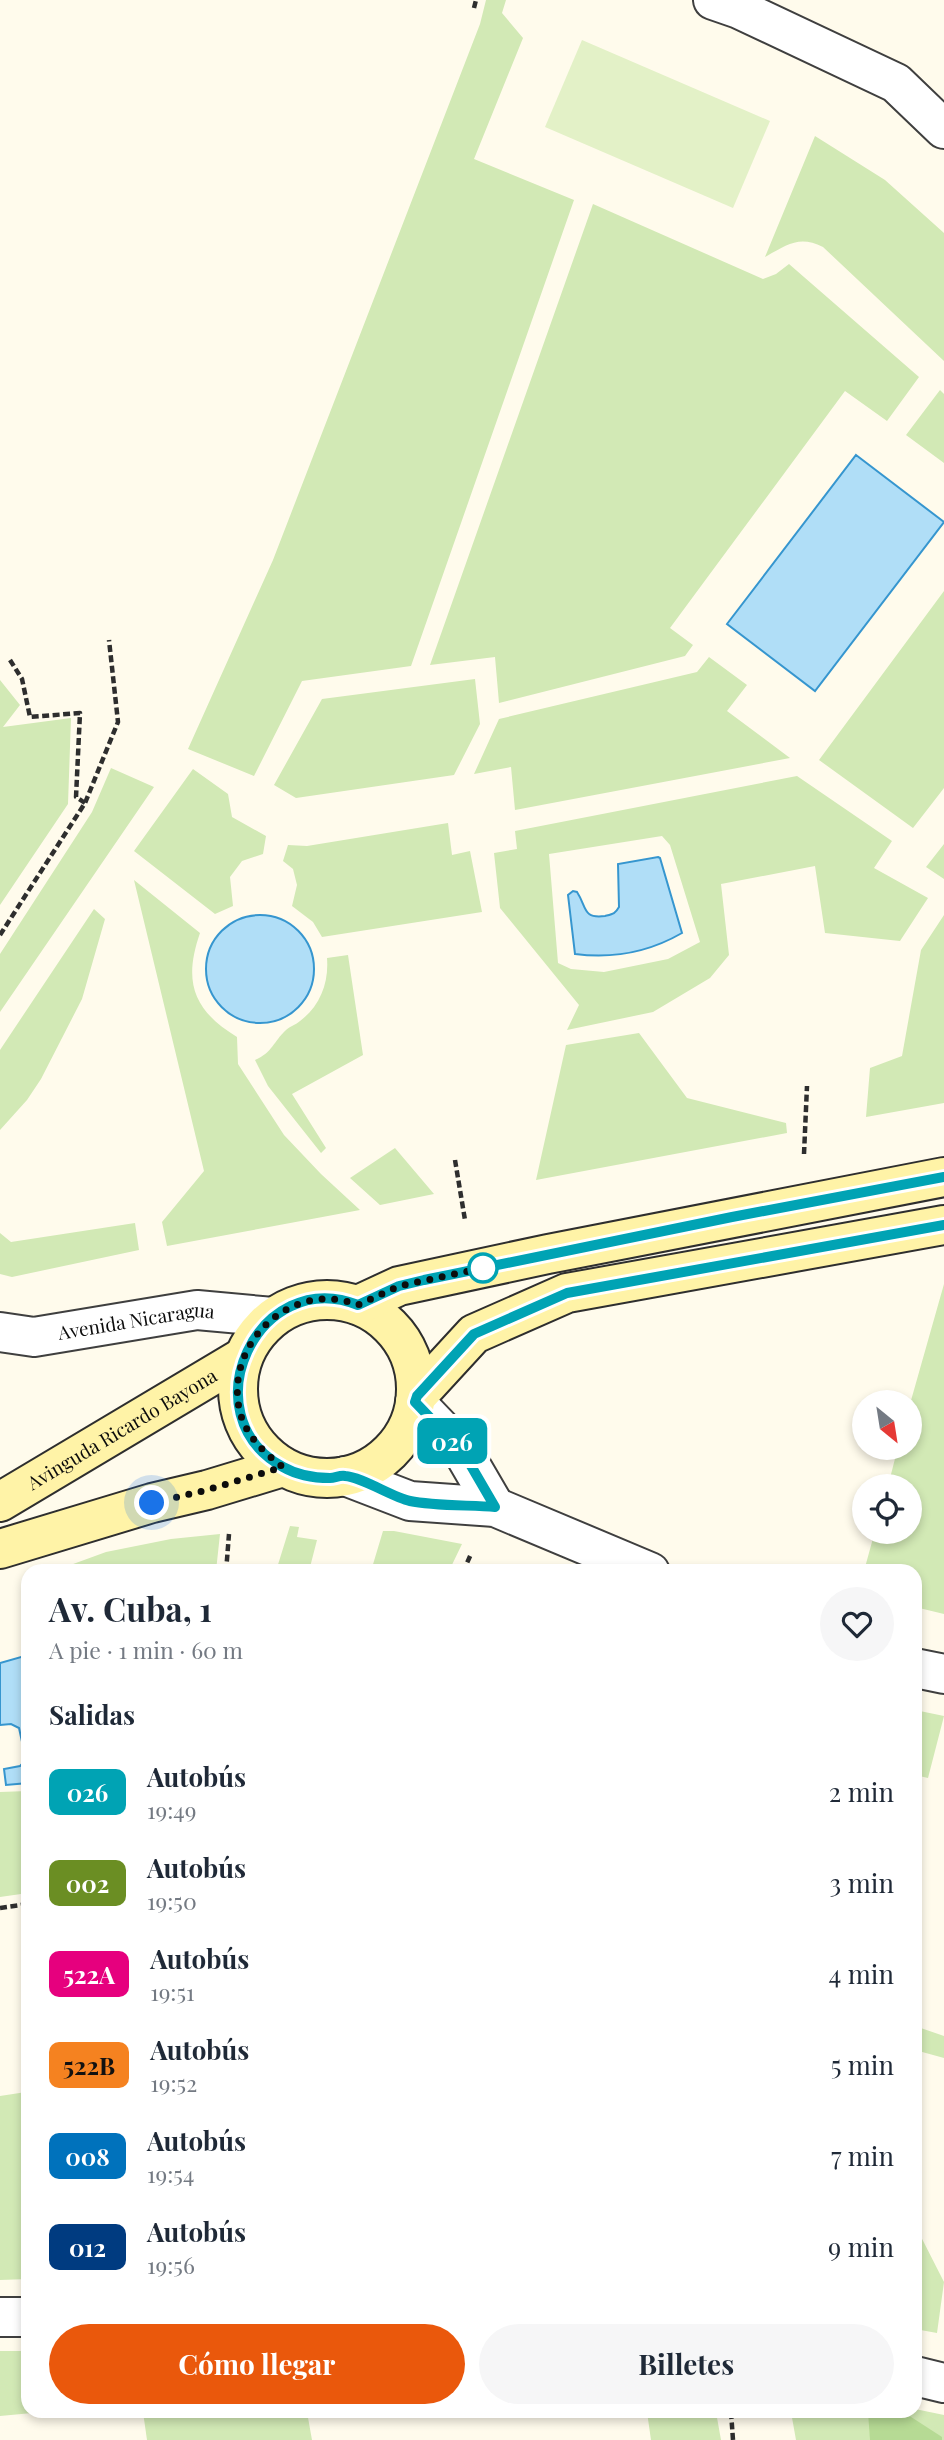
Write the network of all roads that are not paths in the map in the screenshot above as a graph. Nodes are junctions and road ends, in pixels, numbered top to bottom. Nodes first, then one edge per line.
1 (713, 0) edge
2 (944, 129) edge
3 (944, 1177) edge
4 (944, 1225) edge
5 (358, 1305) junction
6 (273, 1317) junction
7 (0, 1332) edge
8 (243, 1357) junction
9 (416, 1399) junction
10 (283, 1467) junction
11 (345, 1476) junction
12 (0, 1502) edge
13 (495, 1507) junction
14 (0, 1549) edge
15 (631, 1564) edge
16 (922, 1669) edge
17 (944, 1674) edge
18 (0, 2317) edge
19 (21, 2317) edge
20 (922, 2378) edge
21 (944, 2383) edge

1 - 2 street
3 - 5 main road
4 - 9 main road
5 - 6 main road
5 - 9 main road
6 - 7 street, Avenida Nicaragua
6 - 8 main road
8 - 10 main road
8 - 12 main road, Avinguda Ricardo Bayona
9 - 11 main road
9 - 13 street
10 - 11 main road
10 - 14 main road
11 - 13 street
13 - 15 street
16 - 17 street
18 - 19 street
20 - 21 street

